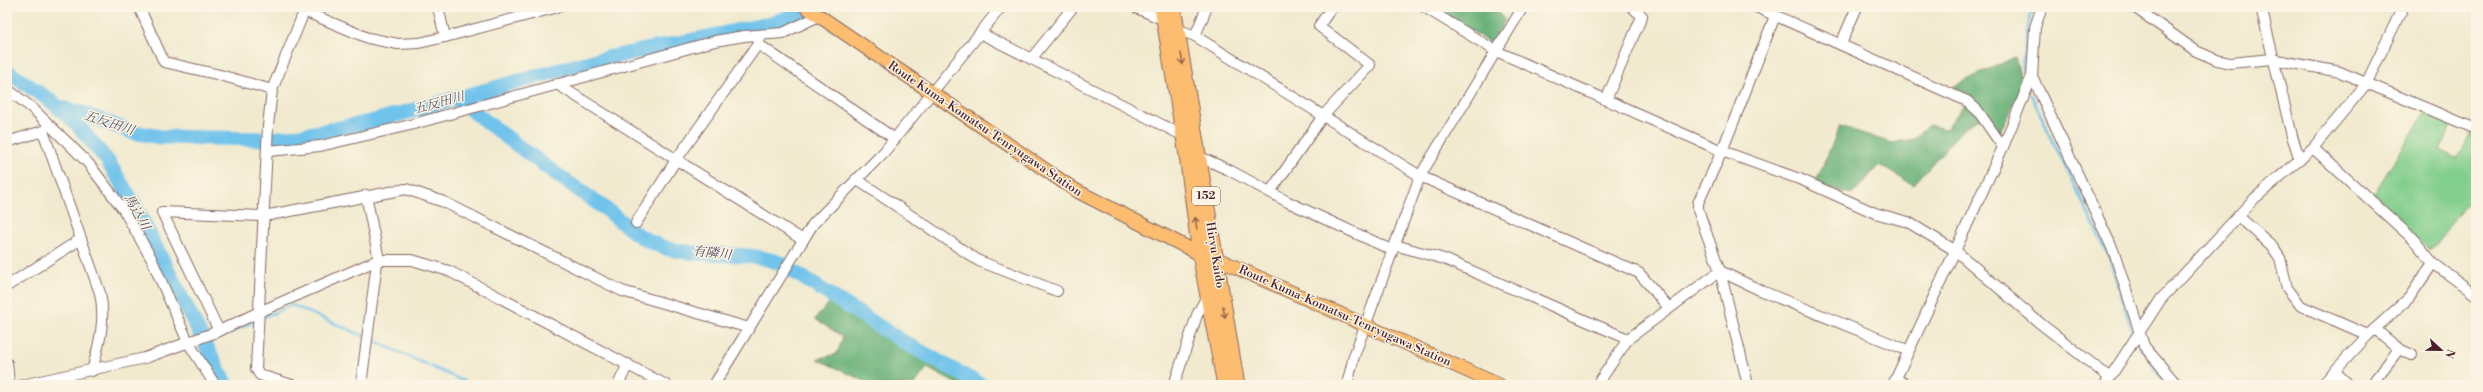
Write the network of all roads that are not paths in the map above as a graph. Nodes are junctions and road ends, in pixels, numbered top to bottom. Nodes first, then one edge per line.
1 (139, 7) edge
2 (438, 7) edge
3 (558, 7) edge
4 (1001, 7) edge
5 (1073, 7) edge
6 (1134, 7) edge
7 (1173, 7) edge
8 (1207, 7) edge
9 (1332, 7) edge
10 (1424, 7) edge
11 (1522, 7) edge
12 (1632, 7) edge
13 (1756, 7) edge
14 (1857, 7) edge
15 (2042, 7) edge
16 (2134, 7) edge
17 (2261, 7) edge
18 (2403, 7) edge
19 (305, 9) edge
20 (813, 12) edge
21 (1163, 13) edge
22 (1775, 16) junction
23 (1177, 29) junction
24 (980, 33) junction
25 (1195, 36) junction
26 (445, 37) junction
27 (758, 40) junction
28 (1841, 44) junction
29 (1496, 52) junction
30 (1031, 60) junction
31 (2272, 60) junction
32 (2032, 76) junction
33 (557, 84) junction
34 (2366, 84) junction
35 (7, 89) edge
36 (272, 90) junction
37 (931, 94) junction
38 (1606, 100) junction
39 (1322, 116) junction
40 (2476, 129) edge
41 (1184, 136) junction
42 (895, 139) junction
43 (7, 142) edge
44 (2003, 146) junction
45 (2313, 148) junction
46 (268, 151) junction
47 (1722, 151) junction
48 (1200, 157) junction
49 (676, 160) junction
50 (2300, 160) junction
51 (1420, 176) junction
52 (856, 179) junction
53 (1270, 192) junction
54 (366, 194) junction
55 (264, 216) junction
56 (2238, 216) junction
57 (636, 223) dead end
58 (81, 239) junction
59 (803, 240) junction
60 (1394, 248) junction
61 (1956, 251) junction
62 (1200, 254) junction
63 (1215, 258) junction
64 (378, 260) junction
65 (2433, 264) junction
66 (1720, 271) junction
67 (7, 286) edge
68 (1057, 291) dead end
69 (2476, 295) edge
70 (1207, 296) junction
71 (1670, 308) junction
72 (259, 314) junction
73 (1365, 326) junction
74 (749, 328) junction
75 (219, 331) junction
76 (2372, 332) junction
77 (2136, 337) junction
78 (1628, 339) junction
79 (190, 341) junction
80 (2399, 349) junction
81 (1907, 350) junction
82 (2412, 355) dead end
83 (7, 363) edge
84 (628, 364) junction
85 (92, 371) junction
86 (2334, 371) junction
87 (1894, 382) edge
88 (2108, 382) edge
89 (9, 385) edge
90 (22, 385) edge
91 (215, 385) edge
92 (292, 385) edge
93 (361, 385) edge
94 (618, 385) edge
95 (666, 385) edge
96 (714, 385) edge
97 (1174, 385) edge
98 (1224, 385) edge
99 (1237, 385) edge
100 (1347, 385) edge
101 (1499, 385) edge
102 (1597, 385) edge
103 (1748, 385) edge
104 (1908, 385) edge
105 (2176, 385) edge
106 (2322, 385) edge
107 (2349, 385) edge
108 (2371, 385) edge

1 - 36 street
2 - 26 street
3 - 26 street
4 - 24 street
5 - 30 street
6 - 21 street
7 - 23 highway, Hiryu Kaido / 152
8 - 25 street
9 - 39 street
10 - 29 street
11 - 29 street
12 - 38 street
13 - 22 street
14 - 28 street
15 - 32 street
16 - 31 street
17 - 31 street
18 - 34 street
19 - 26 street
19 - 36 street
20 - 27 street
20 - 37 main road, Route Kuma-Komatsu-Tenryugawa Station
21 - 41 highway, Hiryu Kaido / 152
22 - 28 street
22 - 47 street
23 - 25 street
23 -> 48 highway, Hiryu Kaido / 152
24 - 30 street
24 - 37 street
25 - 39 street
27 - 33 street
27 - 42 street
27 - 49 street
28 - 44 street
29 - 38 street
29 - 51 street
30 - 41 street
31 - 34 street
31 - 50 street
32 - 44 street
32 - 77 street
33 - 46 street
33 - 49 street
34 - 40 street
34 - 45 street
35 - 79 street
36 - 46 street
37 - 42 street
37 - 62 main road, Route Kuma-Komatsu-Tenryugawa Station
38 - 47 street
39 - 51 street
39 - 53 street
62 -> 41 highway, Hiryu Kaido / 152
42 - 52 street
43 - 58 street
44 - 61 street
45 - 50 street
45 - 65 street
46 - 55 street
47 - 61 street
47 - 66 street
48 - 53 street
48 - 63 highway, Hiryu Kaido / 152
49 - 57 street
49 - 59 street
50 - 56 street
51 - 60 street
51 - 71 street
52 - 59 street
52 - 68 street
53 - 60 street
54 - 55 street
54 - 64 street
54 - 74 street
55 - 72 street
55 - 75 street
56 - 76 street
56 - 77 street
58 - 67 street
58 - 85 street
59 - 74 street
60 - 73 street
60 - 78 street
61 - 81 street
61 - 88 street
62 - 63 main road, Route Kuma-Komatsu-Tenryugawa Station
62 - 70 highway, Hiryu Kaido / 152
63 - 73 main road, Route Kuma-Komatsu-Tenryugawa Station
63 -> 99 highway, Hiryu Kaido / 152
64 - 72 street
64 - 84 street
64 - 93 street
65 - 69 street
65 - 76 street
66 - 71 street
66 - 81 street
66 - 103 street
70 - 97 street
70 - 98 highway, Hiryu Kaido / 152
71 - 78 street
72 - 75 street
72 - 92 street
73 - 100 street
73 - 101 main road, Route Kuma-Komatsu-Tenryugawa Station
74 - 96 street
75 - 79 street
76 - 80 street
76 - 86 street
77 - 88 street
77 - 105 street
78 - 102 street
79 - 85 street
79 - 91 street
80 - 82 street
80 - 108 street
81 - 87 street
83 - 89 street
84 - 94 street
84 - 95 street
85 - 90 street
86 - 106 street
86 - 107 street
87 - 104 street

